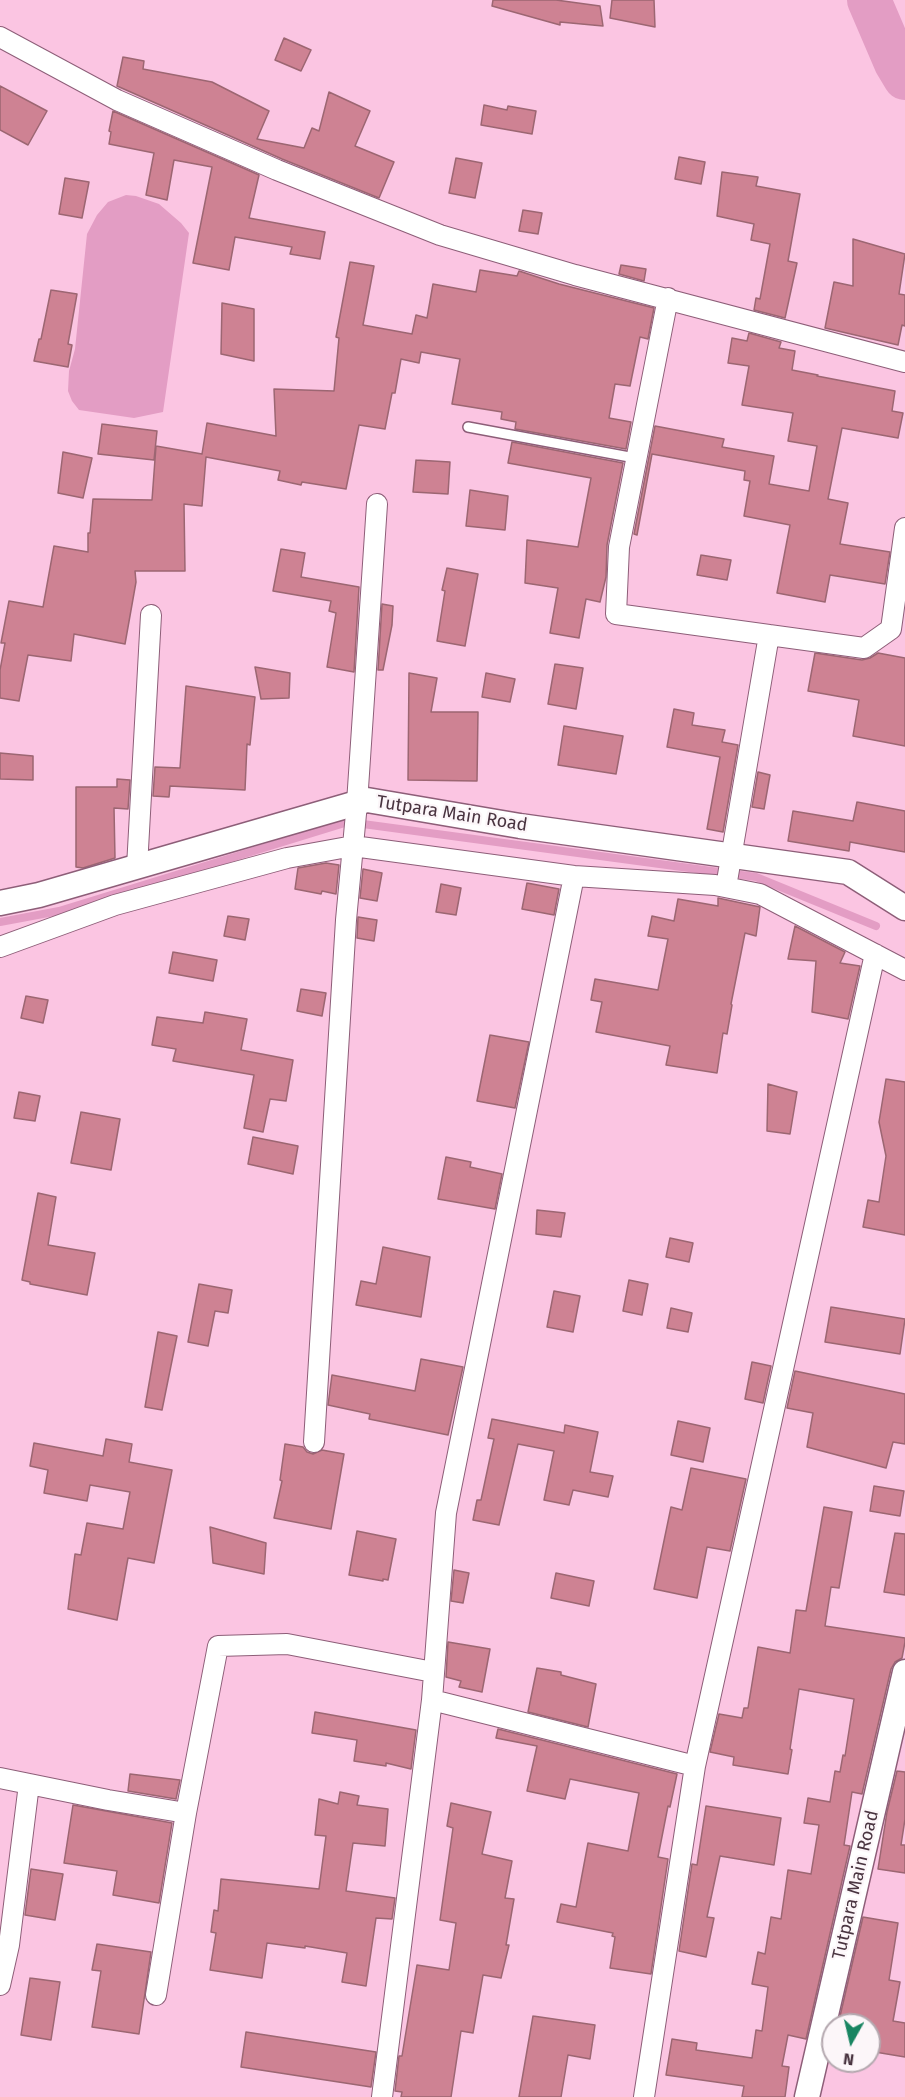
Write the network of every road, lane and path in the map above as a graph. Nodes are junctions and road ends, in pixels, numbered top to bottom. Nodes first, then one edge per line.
1 (0, 37) edge
2 (668, 298) junction
3 (905, 362) edge
4 (468, 427) dead end
5 (635, 458) junction
6 (377, 504) dead end
7 (905, 528) edge
8 (151, 615) dead end
9 (769, 635) junction
10 (355, 824) junction
11 (731, 855) junction
12 (137, 867) junction
13 (574, 876) junction
14 (726, 887) junction
15 (0, 903) edge
16 (905, 908) edge
17 (0, 947) edge
18 (875, 954) junction
19 (905, 970) edge
20 (314, 1442) dead end
21 (433, 1672) junction
22 (905, 1672) edge
23 (432, 1700) junction
24 (897, 1744) edge
25 (695, 1766) junction
26 (0, 1778) edge
27 (28, 1784) junction
28 (186, 1813) junction
29 (0, 1986) edge
30 (156, 1995) dead end
31 (382, 2097) edge
32 (644, 2097) edge
33 (807, 2097) edge

1 - 2 street
2 - 3 street
2 - 5 street
4 - 5 lane
5 - 9 street
6 - 10 street
7 - 9 street
8 - 12 street
9 - 11 street
10 - 11 street, Tutpara Main Road
10 - 12 street, Tutpara Main Road
10 - 13 street
10 - 17 street
10 - 20 street
11 - 14 street
11 - 16 street, Tutpara Main Road
12 - 15 street, Tutpara Main Road
13 - 14 street
13 - 21 street
14 - 18 street
18 - 19 street
18 - 25 street
21 - 23 street
21 - 28 street
22 - 24 street, Tutpara Main Road
23 - 25 street
23 - 31 street
24 - 33 street, Tutpara Main Road
25 - 32 street
26 - 27 street
27 - 28 street
27 - 29 street
28 - 30 street

